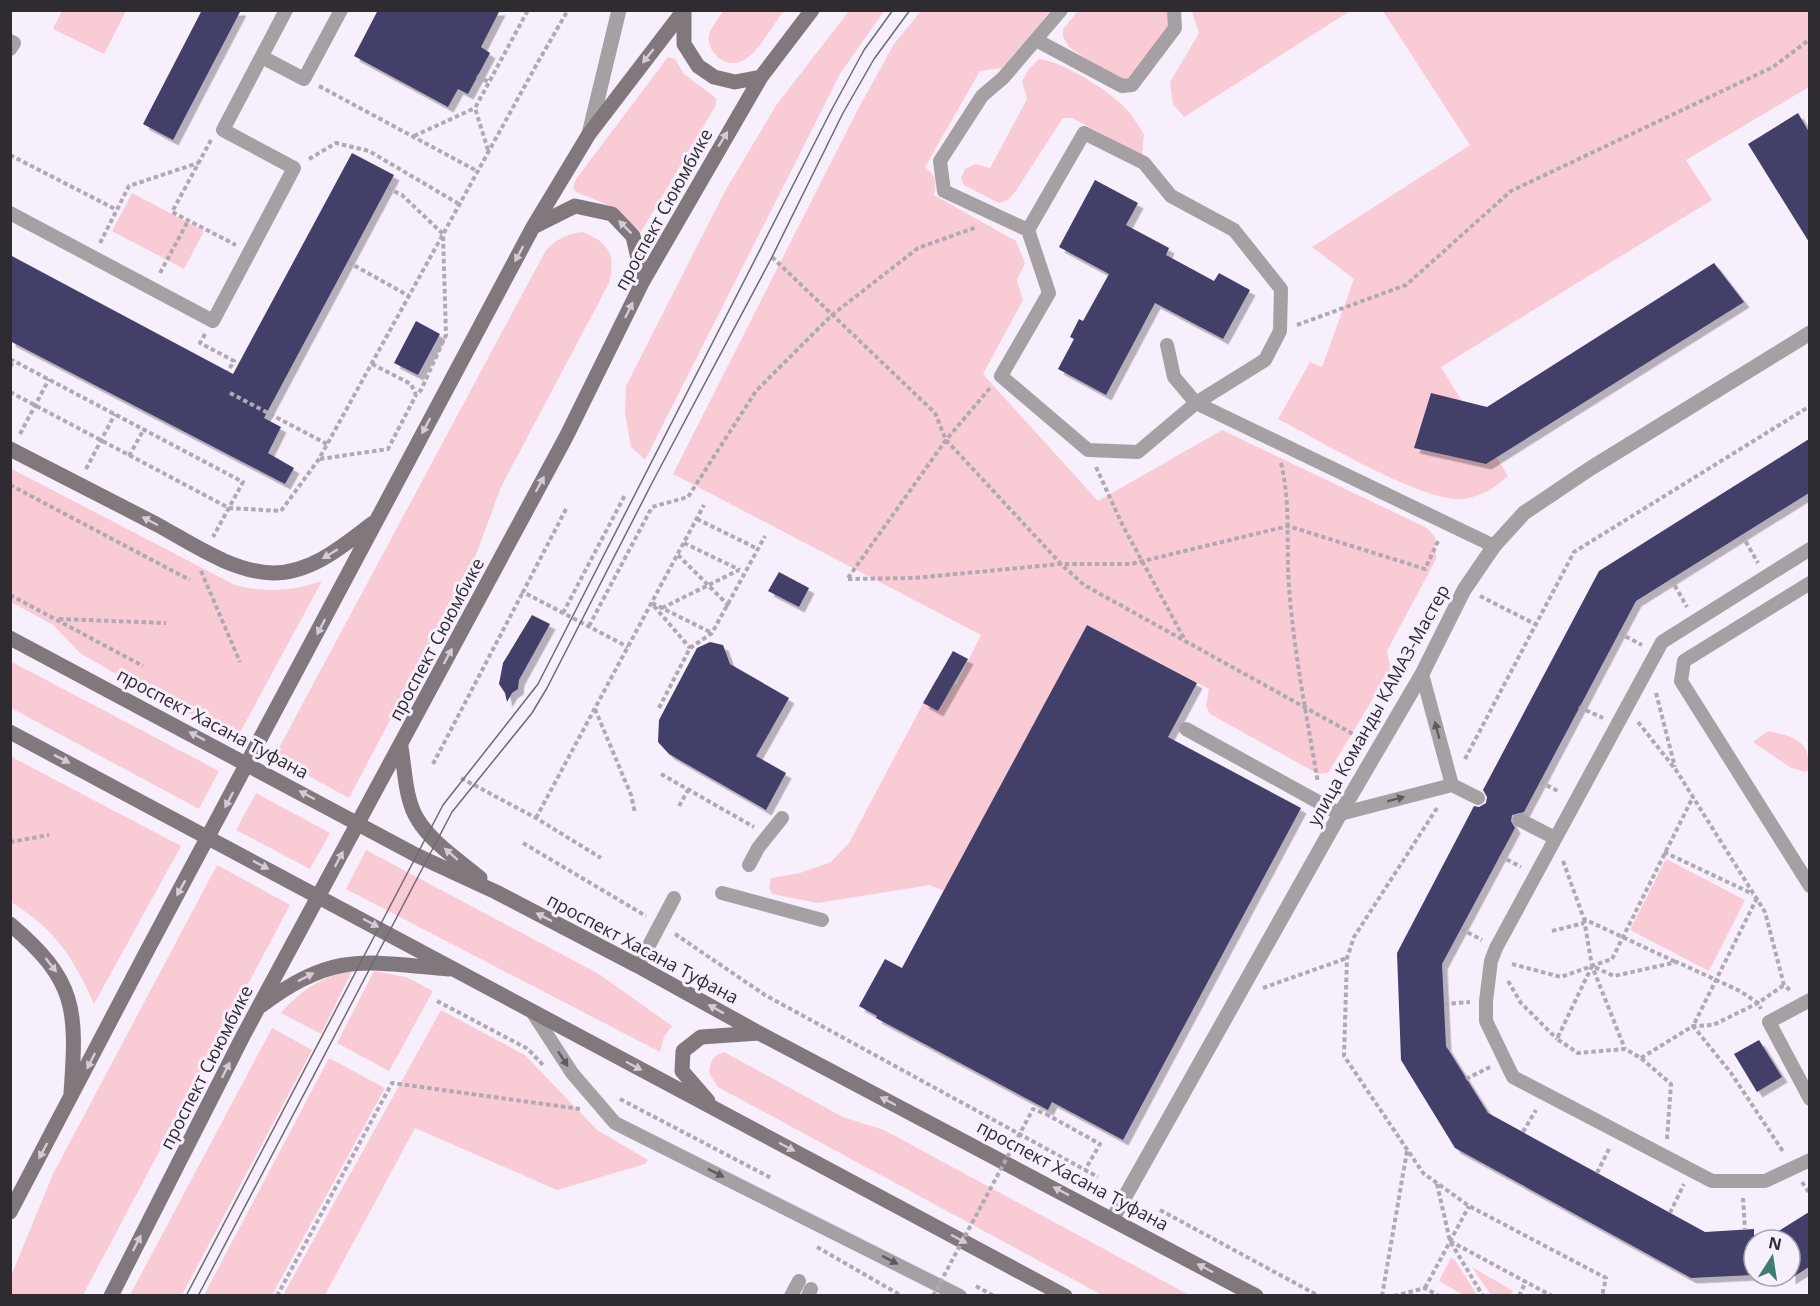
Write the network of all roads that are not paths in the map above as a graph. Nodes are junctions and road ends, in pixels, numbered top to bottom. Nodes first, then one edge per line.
1 (286, 10) edge
2 (341, 10) edge
3 (618, 10) edge
4 (684, 10) edge
5 (812, 10) edge
6 (1061, 10) edge
7 (1174, 10) edge
8 (1036, 40) junction
9 (10, 41) edge
10 (10, 49) edge
11 (262, 57) junction
12 (761, 77) junction
13 (589, 134) junction
14 (10, 213) edge
15 (533, 227) junction
16 (1028, 230) junction
17 (643, 281) junction
18 (1809, 333) edge
19 (1167, 345) dead end
20 (1196, 403) junction
21 (11, 449) edge
22 (377, 519) junction
23 (1494, 546) junction
24 (1809, 549) edge
25 (1809, 583) edge
26 (10, 638) edge
27 (1422, 674) junction
28 (1186, 729) dead end
29 (10, 732) edge
30 (401, 747) junction
31 (249, 764) junction
32 (1452, 785) junction
33 (1479, 798) dead end
34 (1340, 814) junction
35 (782, 818) dead end
36 (1520, 820) dead end
37 (358, 822) junction
38 (209, 837) junction
39 (1555, 838) junction
40 (749, 865) dead end
41 (1809, 886) edge
42 (496, 892) junction
43 (722, 893) dead end
44 (319, 896) junction
45 (674, 898) dead end
46 (822, 920) dead end
47 (10, 924) edge
48 (638, 966) junction
49 (454, 969) junction
50 (1808, 1001) edge
51 (258, 1009) junction
52 (531, 1010) junction
53 (759, 1033) junction
54 (1809, 1099) edge
55 (71, 1100) junction
56 (717, 1110) junction
57 (1809, 1160) edge
58 (10, 1212) edge
59 (1113, 1218) junction
60 (799, 1281) dead end
61 (111, 1296) edge
62 (791, 1296) edge
63 (960, 1296) edge
64 (1065, 1296) edge
65 (1256, 1296) edge

1 - 11 lane
2 - 11 lane
3 - 13 street
4 - 12 main road
4 -> 13 main road
5 - 12 main road, проспект Сююмбике
6 - 8 lane
7 - 8 lane
8 - 16 lane
9 - 10 lane
11 - 14 lane
17 -> 12 main road, проспект Сююмбике
13 - 15 main road
17 -> 15 main road
15 -> 22 main road
16 - 20 lane
16 - 20 lane
30 -> 17 main road, проспект Сююмбике
18 - 23 street, улица Команды КАМАЗ-Мастер
19 - 20 lane
20 - 23 lane
22 -> 21 main road
22 -> 31 main road
23 - 27 street, улица Команды КАМАЗ-Мастер
24 - 39 lane
25 - 41 lane
31 -> 26 main road, проспект Хасана Туфана
32 -> 27 lane
27 - 34 street, улица Команды КАМАЗ-Мастер
28 - 34 lane
29 -> 38 main road
30 - 37 main road, проспект Сююмбике
42 -> 30 main road
37 -> 31 main road, проспект Хасана Туфана
31 -> 38 main road
32 - 33 lane
34 -> 32 lane
34 - 59 street, улица Команды КАМАЗ-Мастер
35 - 40 lane
36 - 39 lane
37 - 42 main road, проспект Хасана Туфана
44 -> 37 main road, проспект Сююмбике
38 -> 44 main road
38 -> 55 main road
39 - 57 lane
48 -> 42 main road, проспект Хасана Туфана
43 - 46 lane
44 -> 49 main road
44 - 51 main road, проспект Сююмбике
45 - 48 lane
47 -> 55 main road
53 -> 48 main road, проспект Хасана Туфана
51 -> 49 main road
49 - 52 main road
50 - 54 lane
61 -> 51 main road, проспект Сююмбике
52 -> 56 main road
52 -> 63 lane
53 - 56 main road
59 -> 53 main road, проспект Хасана Туфана
55 -> 58 main road
56 -> 64 main road
65 -> 59 main road, проспект Хасана Туфана
60 - 62 lane

